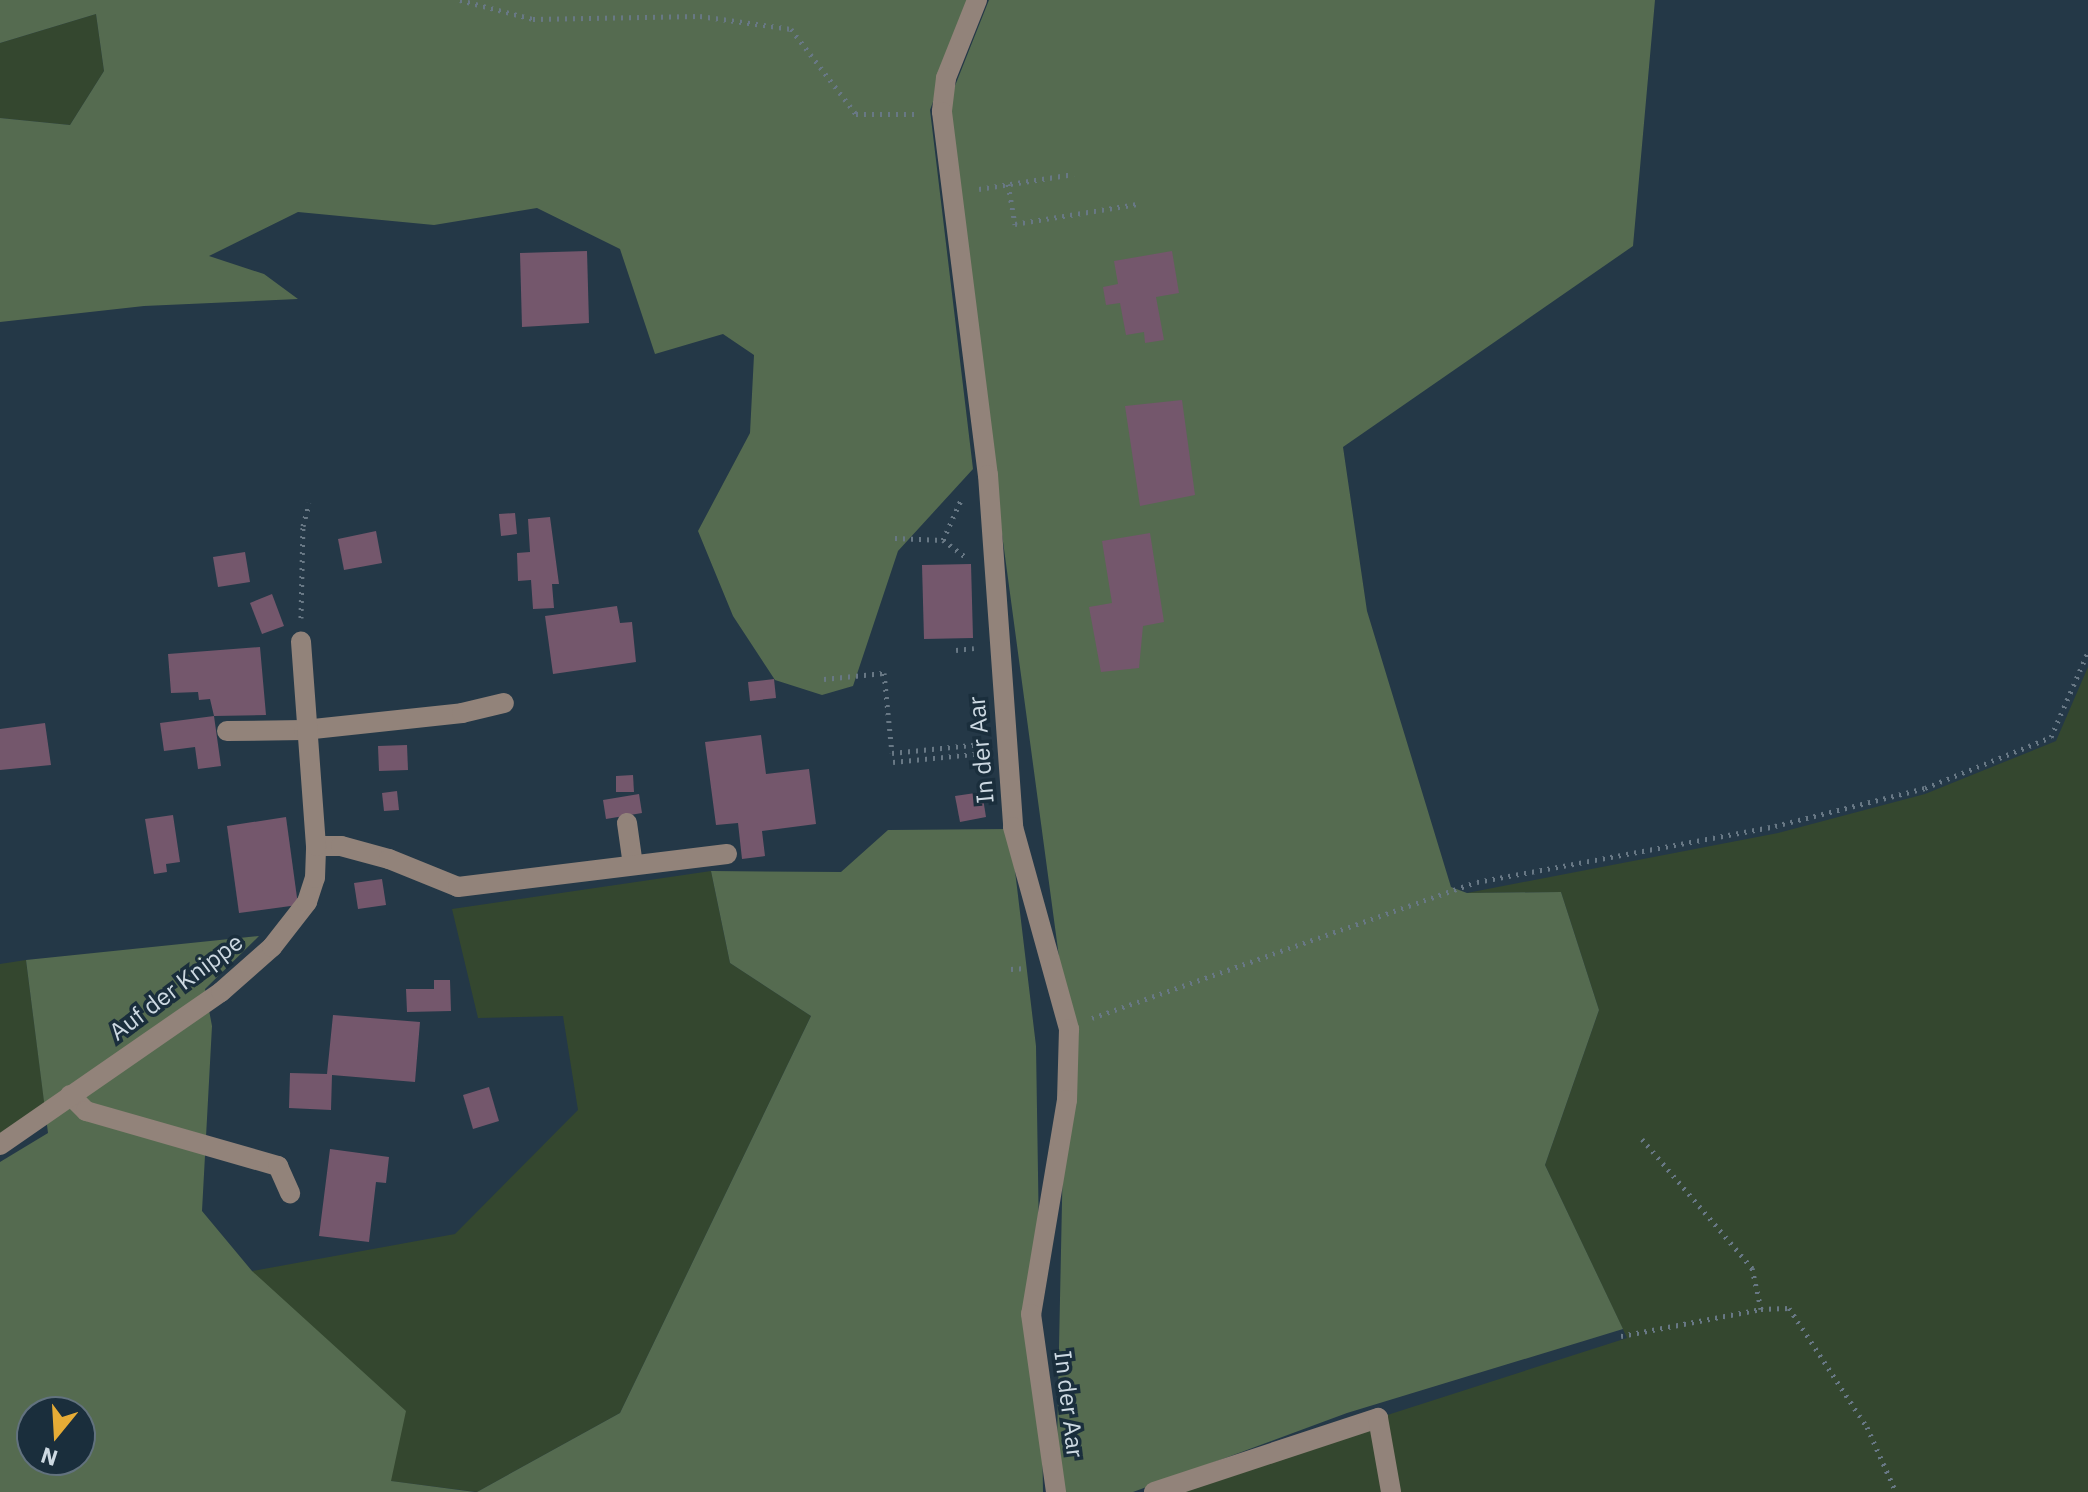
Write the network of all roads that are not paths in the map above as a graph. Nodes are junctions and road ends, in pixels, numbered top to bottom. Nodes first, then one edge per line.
1 (977, 0) edge
2 (301, 642) road end
3 (504, 703) dead end
4 (304, 730) junction
5 (227, 731) dead end
6 (627, 823) dead end
7 (316, 846) junction
8 (727, 854) dead end
9 (633, 865) junction
10 (70, 1095) junction
11 (0, 1145) edge
12 (290, 1193) dead end
13 (1056, 1492) edge
14 (1154, 1492) edge
15 (1391, 1492) edge

1 - 13 street, In der Aar
2 - 4 street, Auf der Knippe
3 - 4 street
4 - 5 street
4 - 7 street, Auf der Knippe
6 - 9 street
7 - 9 street
7 - 10 street, Auf der Knippe
8 - 9 street
10 - 11 street, Auf der Knippe
10 - 12 street
14 - 15 street

